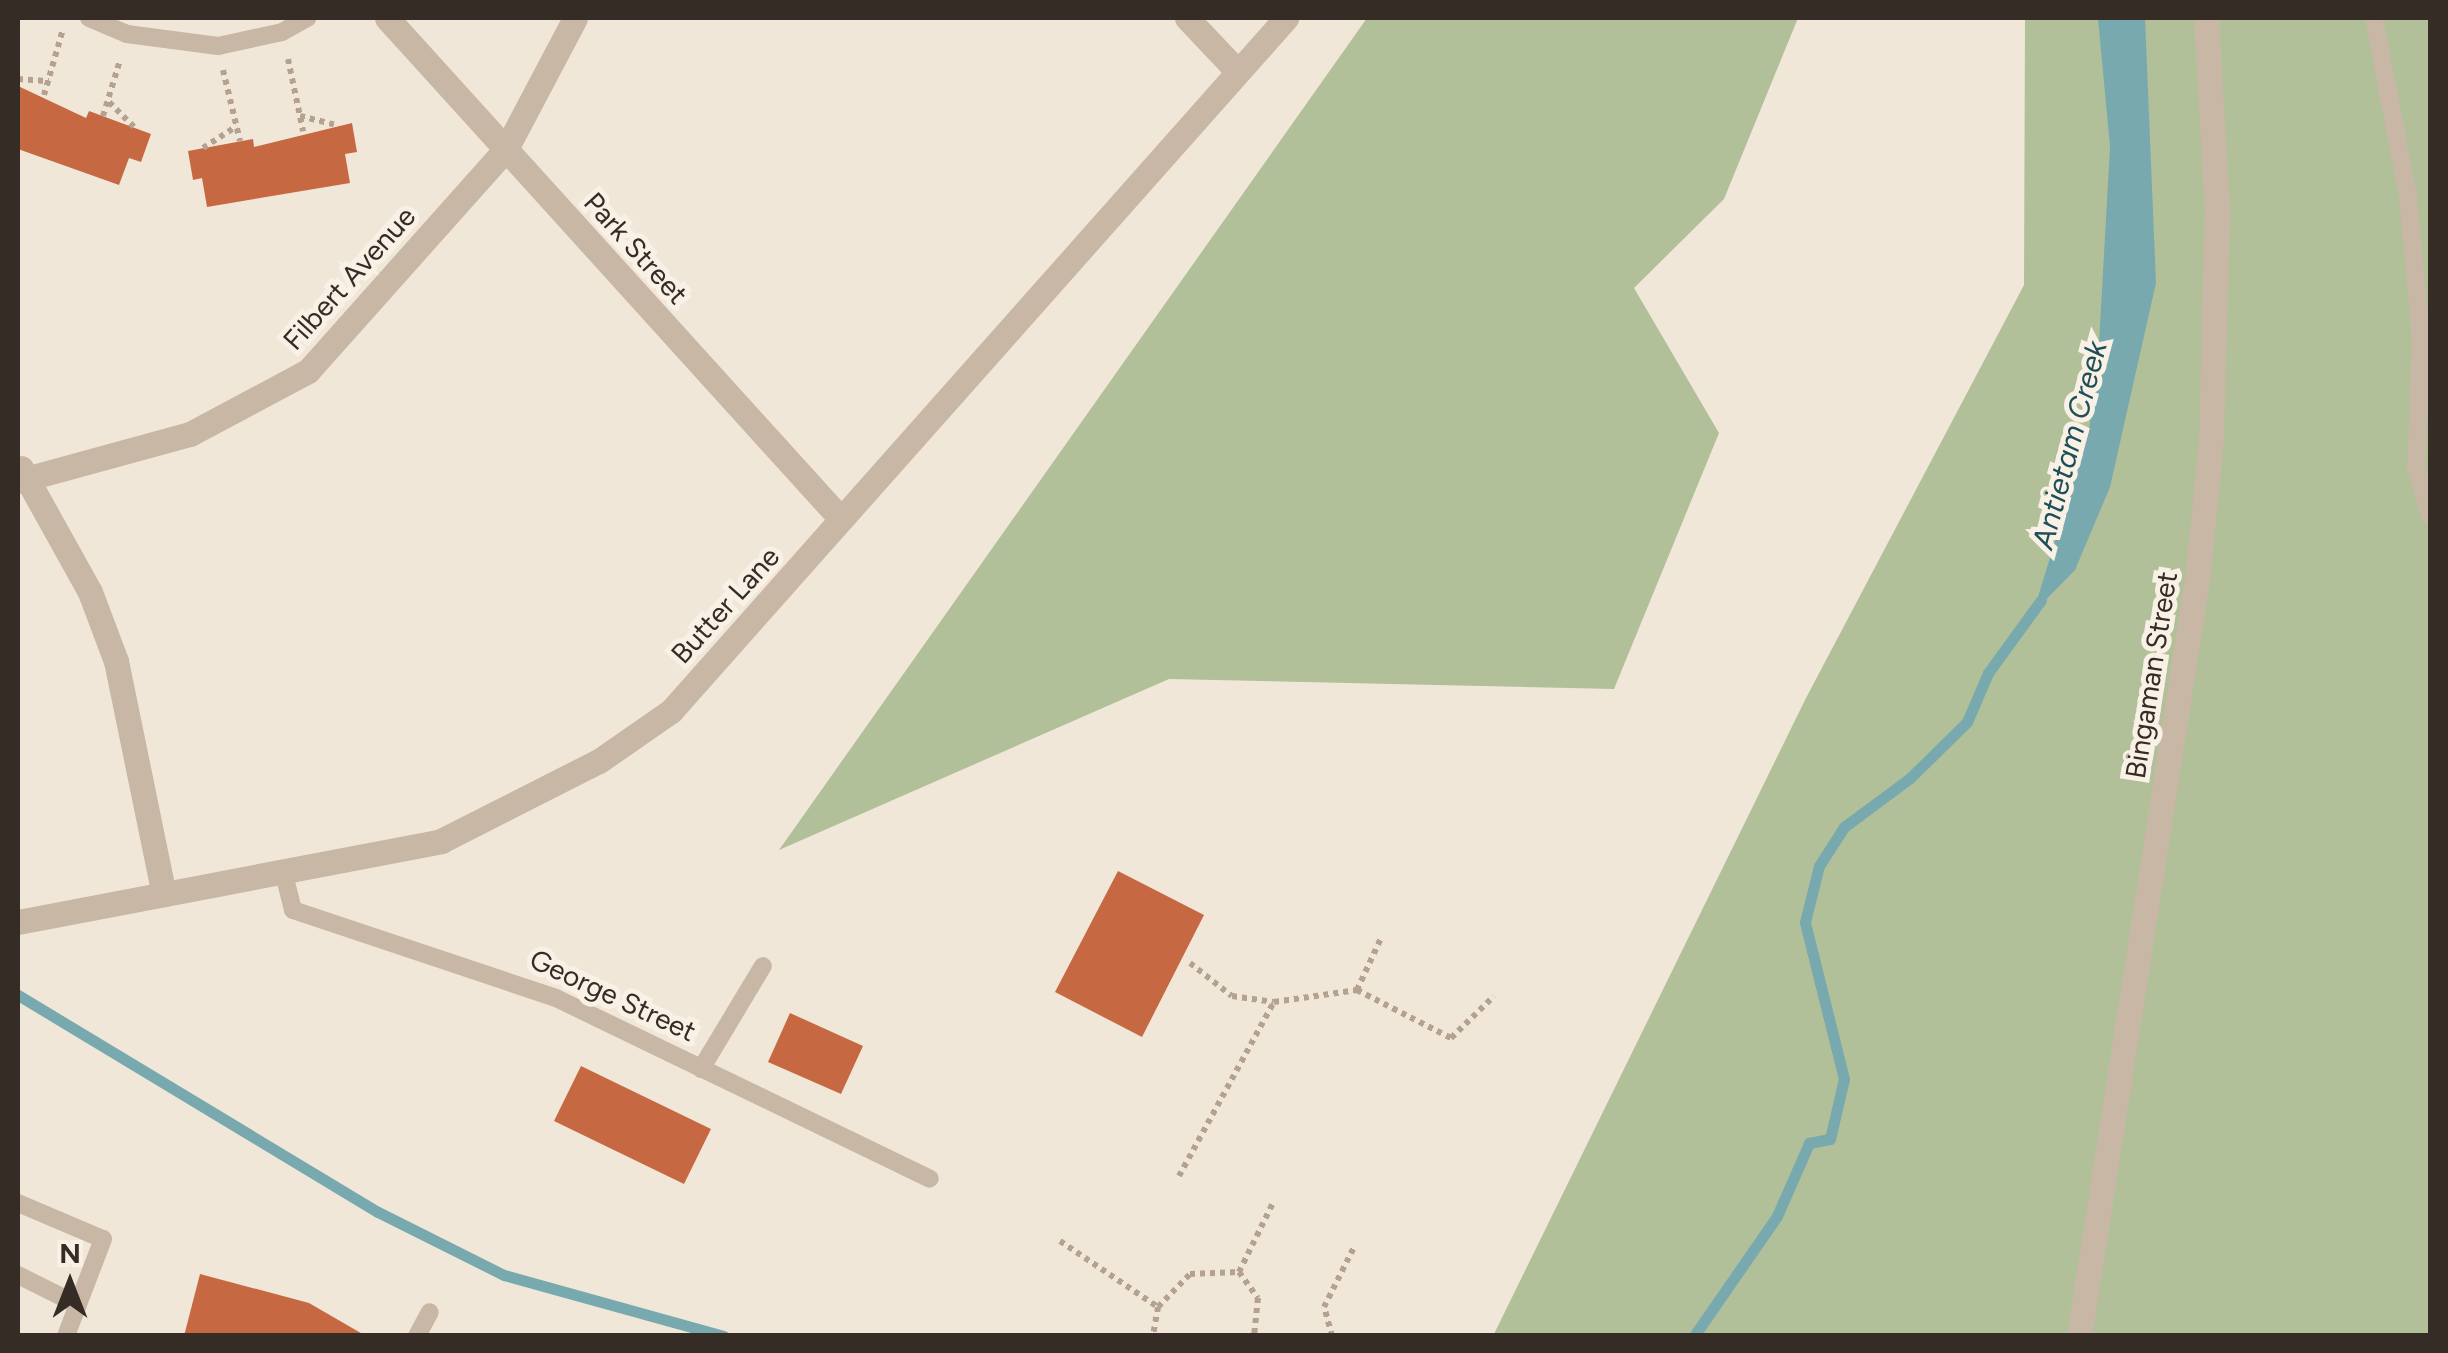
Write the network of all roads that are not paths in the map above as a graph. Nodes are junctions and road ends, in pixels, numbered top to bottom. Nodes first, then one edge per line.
1 (89, 18) edge
2 (307, 18) edge
3 (387, 18) edge
4 (575, 18) edge
5 (1187, 18) edge
6 (1286, 18) edge
7 (2206, 18) edge
8 (2374, 18) edge
9 (1238, 72) junction
10 (506, 149) junction
11 (23, 475) edge
12 (2430, 515) edge
13 (841, 520) junction
14 (284, 874) junction
15 (164, 894) junction
16 (18, 922) edge
17 (763, 966) dead end
18 (701, 1068) junction
19 (930, 1179) dead end
20 (18, 1203) edge
21 (18, 1275) edge
22 (78, 1305) junction
23 (430, 1312) dead end
24 (66, 1336) edge
25 (417, 1336) edge
26 (2079, 1336) edge

1 - 2 lane
3 - 10 street, Park Street
4 - 10 street, Filbert Avenue
5 - 9 street
6 - 9 street, Butter Lane
7 - 26 street, Bingaman Street
8 - 12 lane
9 - 13 street, Butter Lane
10 - 11 street, Filbert Avenue
10 - 13 street, Park Street
11 - 15 street
13 - 14 street, Butter Lane
14 - 15 street, Butter Lane
14 - 18 lane, George Street
15 - 16 street, Butter Lane
17 - 18 lane
18 - 19 lane, George Street
20 - 22 lane
21 - 22 lane
22 - 24 lane
23 - 25 lane

